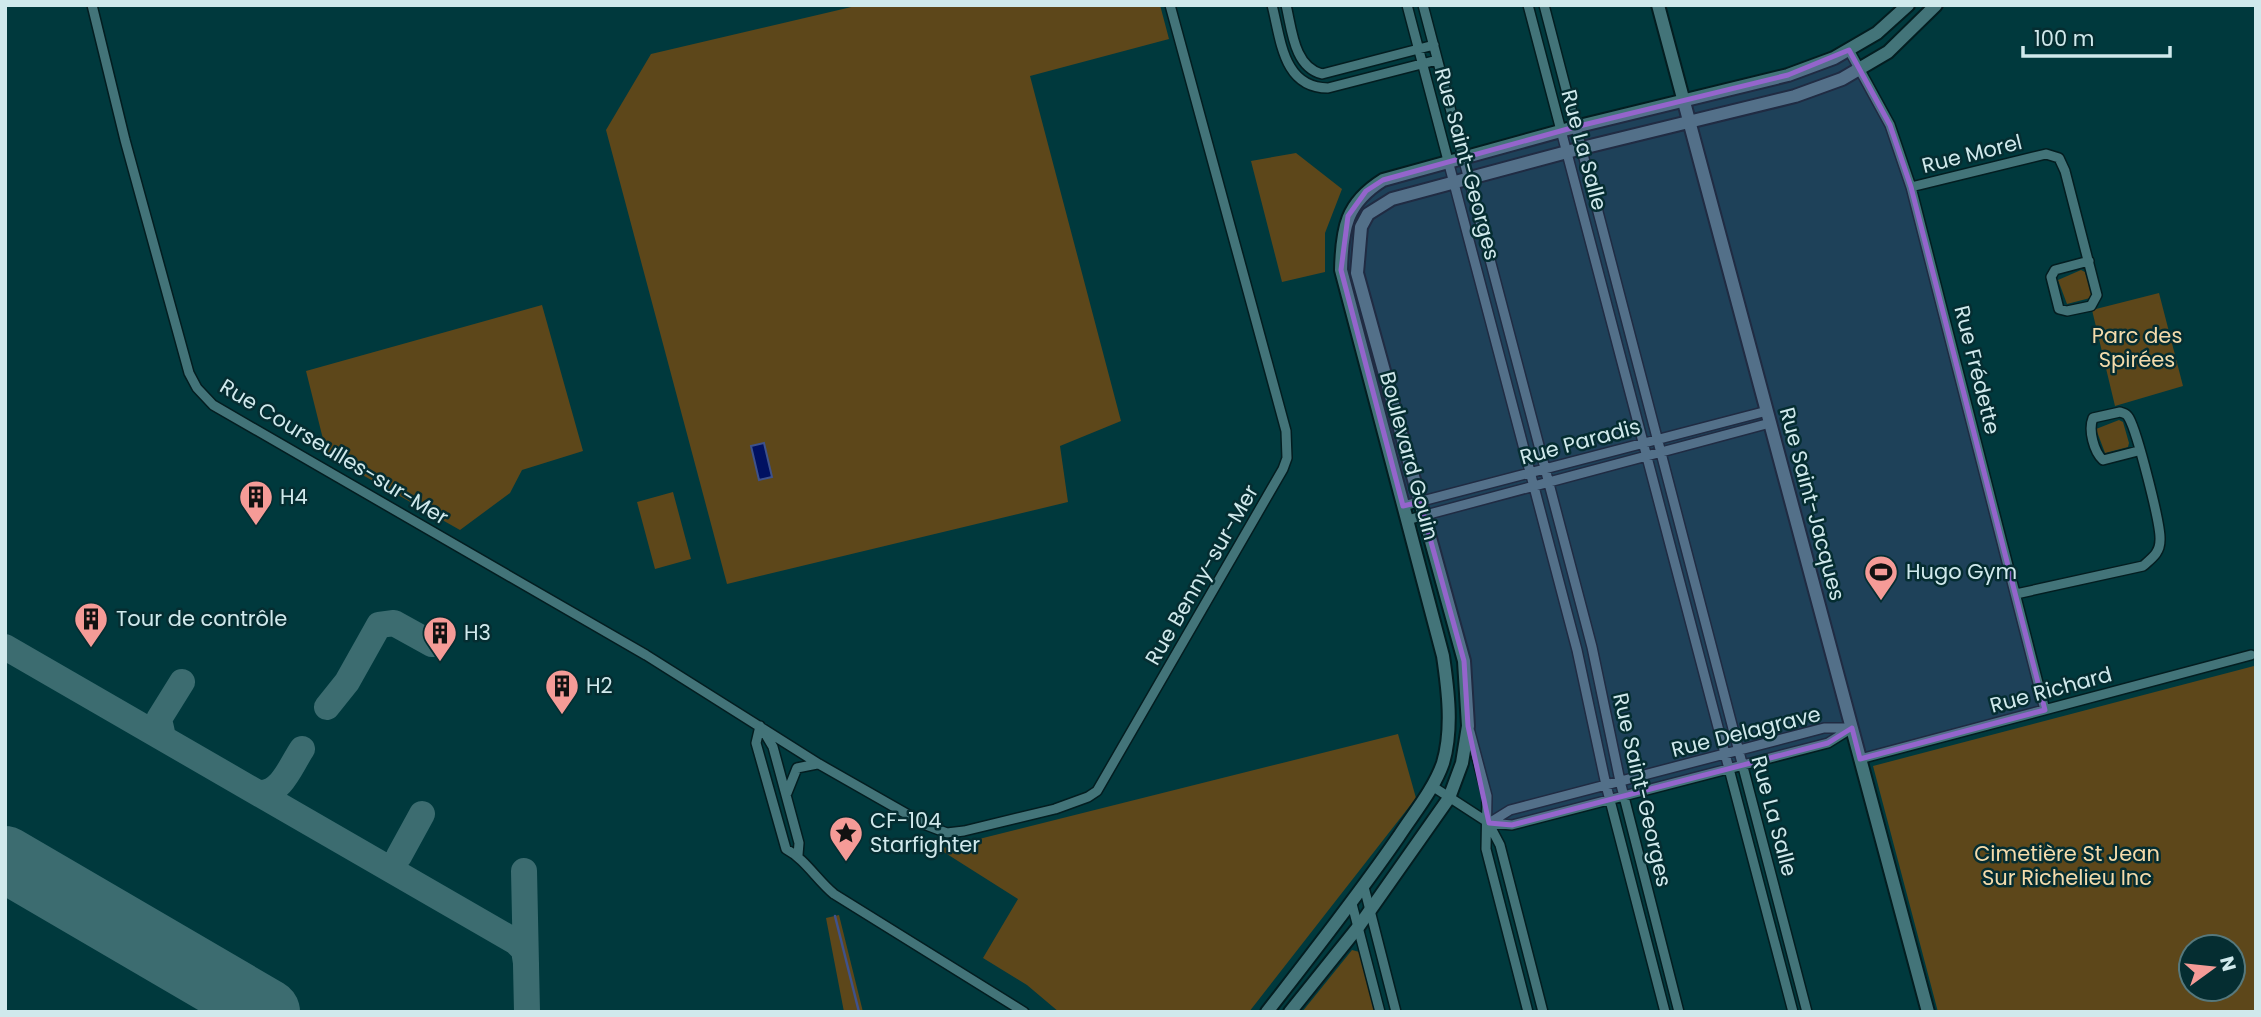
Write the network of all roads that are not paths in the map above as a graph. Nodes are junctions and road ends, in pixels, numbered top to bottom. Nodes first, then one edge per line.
1 (92, 5) edge
2 (1170, 5) edge
3 (1272, 5) edge
4 (1286, 5) edge
5 (1407, 5) edge
6 (1423, 5) edge
7 (1658, 5) edge
8 (1908, 5) edge
9 (1936, 5) edge
10 (1544, 6) edge
11 (1528, 8) edge
12 (1434, 45) junction
13 (1418, 49) junction
14 (1849, 50) junction
15 (1437, 60) junction
16 (1421, 63) junction
17 (1860, 68) junction
18 (1310, 71) junction
19 (1306, 83) junction
20 (1684, 100) junction
21 (1690, 122) junction
22 (1575, 127) junction
23 (1560, 131) junction
24 (1582, 148) junction
25 (1567, 152) junction
26 (1462, 158) junction
27 (1448, 162) junction
28 (1468, 178) junction
29 (1453, 182) junction
30 (1911, 187) junction
31 (1342, 240) junction
32 (1359, 241) junction
33 (2089, 261) junction
34 (1621, 295) junction
35 (1606, 298) junction
36 (1365, 300) junction
37 (1349, 305) junction
38 (1507, 328) junction
39 (1493, 332) junction
40 (1769, 417) junction
41 (1658, 439) junction
42 (1643, 444) junction
43 (2138, 450) junction
44 (1661, 452) junction
45 (1647, 456) junction
46 (1544, 470) junction
47 (1531, 473) junction
48 (1547, 483) junction
49 (1534, 486) junction
50 (1420, 502) junction
51 (1403, 506) junction
52 (1424, 516) junction
53 (1407, 520) junction
54 (2016, 594) junction
55 (1701, 603) junction
56 (1687, 607) junction
57 (1592, 647) junction
58 (1577, 650) junction
59 (1461, 652) junction
60 (2250, 655) dead end
61 (1443, 656) junction
62 (2045, 710) junction
63 (760, 726) junction
64 (1468, 726) junction
65 (1852, 728) junction
66 (1739, 750) junction
67 (1725, 754) junction
68 (1860, 758) junction
69 (819, 764) junction
70 (1743, 765) junction
71 (1730, 768) junction
72 (1620, 781) junction
73 (1606, 785) junction
74 (1432, 786) junction
75 (786, 796) junction
76 (1624, 796) junction
77 (1449, 798) junction
78 (1609, 799) junction
79 (789, 807) junction
80 (775, 811) junction
81 (1489, 823) junction
82 (798, 855) junction
83 (1364, 887) junction
84 (1352, 904) junction
85 (1371, 910) junction
86 (1782, 915) junction
87 (1768, 918) junction
88 (1359, 926) junction
89 (1661, 940) junction
90 (1648, 943) junction
91 (1534, 977) junction
92 (1520, 981) junction
93 (1803, 995) junction
94 (1790, 1000) junction
95 (1024, 1012) edge
96 (1267, 1012) edge
97 (1290, 1012) edge
98 (1380, 1012) edge
99 (1396, 1012) edge
100 (1528, 1012) edge
101 (1543, 1012) edge
102 (1665, 1012) edge
103 (1679, 1012) edge
104 (1793, 1012) edge
105 (1807, 1012) edge
106 (1928, 1012) edge

1 - 63 street, Rue Courseulles-sur-Mer
2 - 69 street, Rue Benny-sur-Mer
3 - 19 street
4 - 18 street
5 - 13 street, Rue Saint-Georges
6 - 12 street, Rue Saint-Georges
7 - 20 street, Rue Saint-Jacques
8 - 14 street, Boulevard Gouin
9 - 17 street, Boulevard Gouin
10 - 11 street, Rue La Salle
10 - 22 street, Rue La Salle
11 - 23 street, Rue La Salle
12 - 13 street
12 - 15 street, Rue Saint-Georges
13 - 16 street, Rue Saint-Georges
13 - 18 street
14 - 17 street, Rue Frédette
14 - 20 street, Boulevard Gouin
15 - 16 street
15 - 26 street, Rue Saint-Georges
16 - 19 street
16 - 27 street, Rue Saint-Georges
17 - 21 street, Boulevard Gouin
17 - 30 street, Rue Frédette
18 - 19 street
20 - 21 street, Rue Saint-Jacques
20 - 22 street, Boulevard Gouin
21 - 24 street, Boulevard Gouin
21 - 40 street, Rue Saint-Jacques
22 - 23 street, Boulevard Gouin
22 - 24 street, Rue La Salle
23 - 25 street, Rue La Salle
23 - 26 street, Boulevard Gouin
24 - 25 street, Boulevard Gouin
24 - 34 street, Rue La Salle
25 - 28 street, Boulevard Gouin
25 - 35 street, Rue La Salle
26 - 27 street, Boulevard Gouin
26 - 28 street, Rue Saint-Georges
27 - 29 street, Rue Saint-Georges
27 - 31 street, Boulevard Gouin
28 - 29 street, Boulevard Gouin
28 - 38 street, Rue Saint-Georges
29 - 32 street, Boulevard Gouin
29 - 39 street, Rue Saint-Georges
30 - 33 street, Rue Morel
30 - 54 street, Rue Frédette
31 - 32 street
31 - 37 street, Boulevard Gouin
32 - 36 street, Boulevard Gouin
33 - 33 street, Rue Morel
34 - 35 street
34 - 41 street, Rue La Salle
35 - 42 street, Rue La Salle
36 - 37 street
36 - 50 street, Boulevard Gouin
37 - 51 street, Boulevard Gouin
38 - 39 street
38 - 46 street, Rue Saint-Georges
39 - 47 street, Rue Saint-Georges
40 - 41 street, Rue Paradis
40 - 44 street, Rue Paradis
40 - 65 street, Rue Saint-Jacques
41 - 42 street, Rue Paradis
41 - 44 street, Rue La Salle
42 - 45 street, Rue La Salle
42 - 46 street, Rue Paradis
43 - 43 street
43 - 54 street
44 - 45 street, Rue Paradis
44 - 55 street, Rue La Salle
45 - 48 street, Rue Paradis
45 - 56 street, Rue La Salle
46 - 47 street, Rue Paradis
46 - 48 street, Rue Saint-Georges
47 - 49 street, Rue Saint-Georges
47 - 50 street, Rue Paradis
48 - 49 street, Rue Paradis
48 - 57 street, Rue Saint-Georges
49 - 52 street, Rue Paradis
49 - 58 street, Rue Saint-Georges
50 - 51 street, Rue Paradis
50 - 52 street, Boulevard Gouin
51 - 53 street, Boulevard Gouin
52 - 53 street, Rue Paradis
52 - 59 street, Boulevard Gouin
53 - 61 street, Boulevard Gouin
54 - 62 street, Rue Frédette
55 - 56 street
55 - 66 street, Rue La Salle
56 - 67 street, Rue La Salle
57 - 58 street
57 - 72 street, Rue Saint-Georges
58 - 73 street, Rue Saint-Georges
59 - 61 street
59 - 64 street, Boulevard Gouin
60 - 62 street, Rue Richard
61 - 74 street, Boulevard Gouin
62 - 68 street, Rue Richard
63 - 69 street, Rue Benny-sur-Mer
63 - 75 street
63 - 80 street
64 - 77 street, Boulevard Gouin
64 - 81 street
65 - 66 street, Rue Delagrave
65 - 68 street, Rue Saint-Jacques
65 - 70 street, Rue Delagrave
66 - 67 street, Rue Delagrave
66 - 70 street, Rue La Salle
67 - 71 street, Rue La Salle
67 - 72 street, Rue Delagrave
68 - 106 street, Rue Saint-Jacques
69 - 75 street
70 - 71 street, Rue Delagrave
70 - 86 street, Rue La Salle
71 - 76 street, Rue Delagrave
71 - 87 street, Rue La Salle
72 - 73 street, Rue Delagrave
72 - 76 street, Rue Saint-Georges
73 - 78 street, Rue Saint-Georges
73 - 81 street, Rue Delagrave
74 - 77 street
74 - 83 street, Boulevard Gouin
75 - 79 street
76 - 78 street, Rue Delagrave
76 - 89 street, Rue Saint-Georges
77 - 81 street
77 - 85 street, Boulevard Gouin
78 - 81 street, Rue Delagrave
78 - 90 street, Rue Saint-Georges
79 - 80 street
79 - 82 street
80 - 82 street
81 - 91 street
81 - 92 street
82 - 95 street
83 - 84 street, Boulevard Gouin
83 - 85 street
84 - 88 street
84 - 96 street, Boulevard Gouin
85 - 88 street, Boulevard Gouin
85 - 99 street
86 - 87 street
86 - 93 street, Rue La Salle
87 - 94 street, Rue La Salle
88 - 97 street, Boulevard Gouin
88 - 98 street
89 - 90 street
89 - 103 street, Rue Saint-Georges
90 - 102 street, Rue Saint-Georges
91 - 92 street
91 - 101 street
92 - 100 street
93 - 94 street
93 - 105 street, Rue La Salle
94 - 104 street, Rue La Salle

